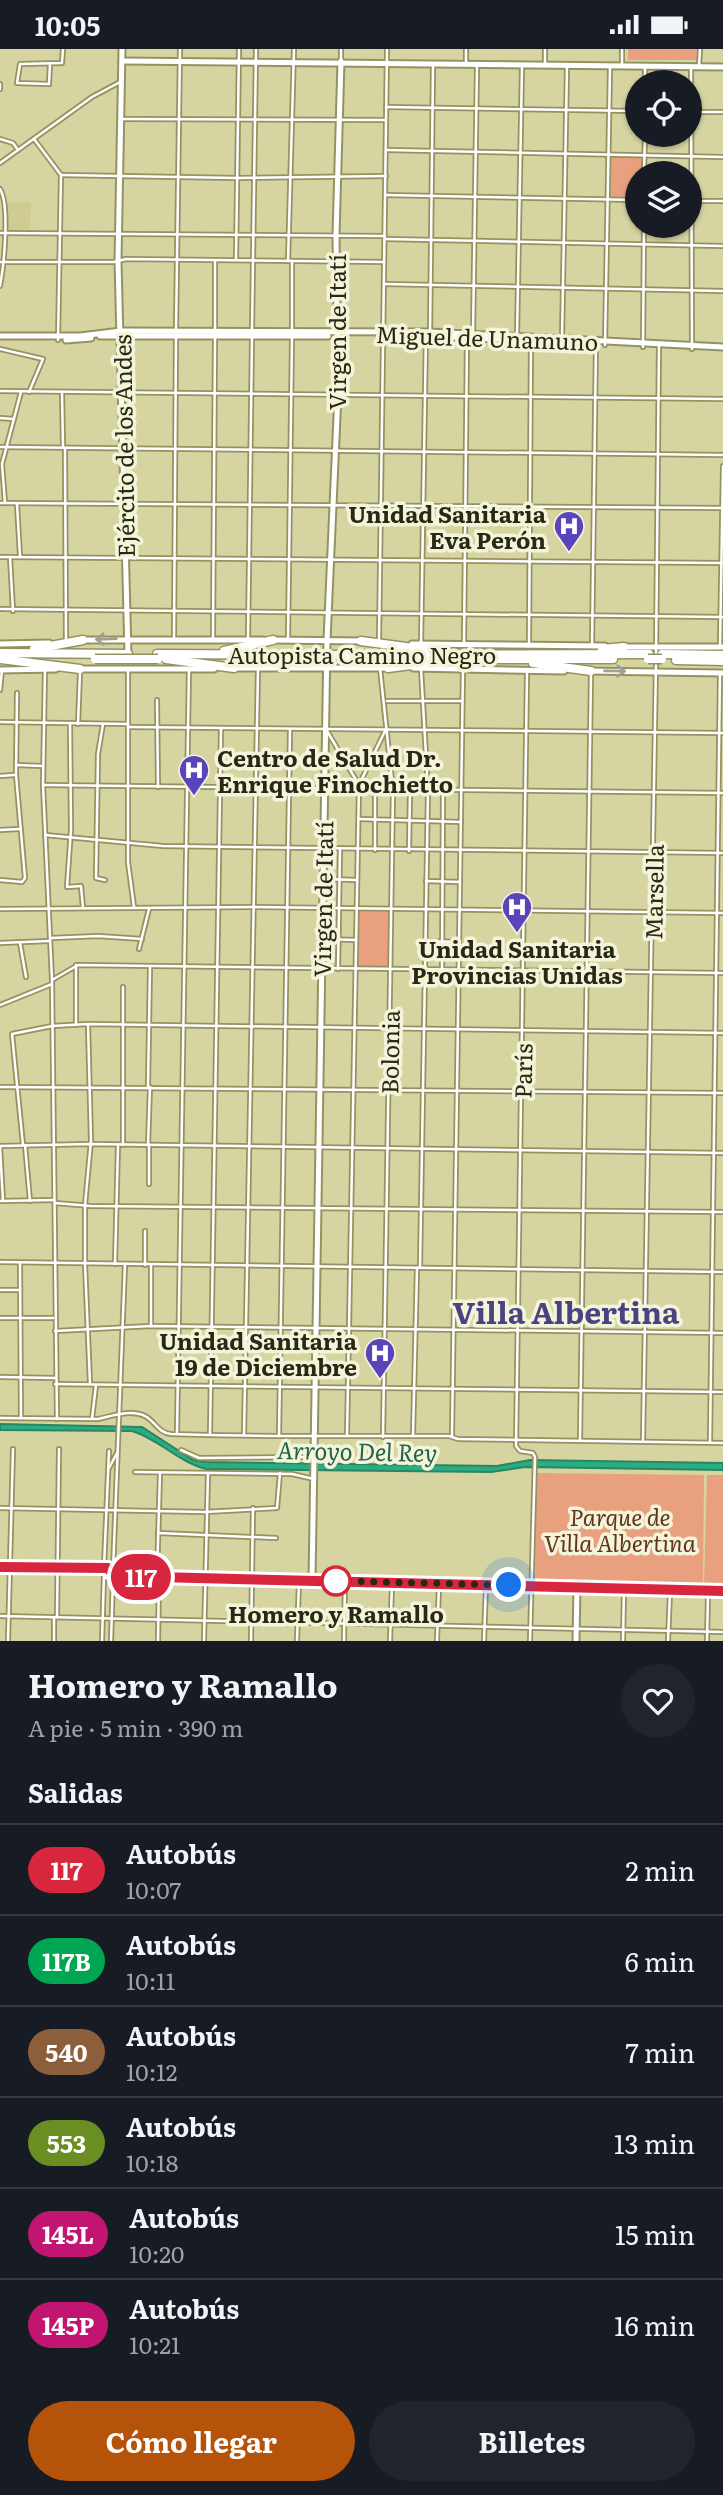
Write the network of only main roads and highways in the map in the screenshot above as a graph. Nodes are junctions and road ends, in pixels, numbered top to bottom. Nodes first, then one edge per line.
1 (82, 640) road end
2 (273, 640) road end
3 (361, 641) road end
4 (624, 647) road end
5 (530, 649) junction
6 (722, 653) edge
7 (183, 654) junction
8 (0, 656) edge
9 (159, 657) junction
10 (316, 657) junction
11 (459, 657) junction
12 (649, 657) junction
13 (506, 659) junction
14 (234, 668) road end
15 (384, 668) road end
16 (80, 669) road end
17 (592, 671) road end

1 - 8 highway
2 - 7 highway
3 - 11 highway
4 - 5 highway
5 - 11 highway, Autopista Camino Negro
5 - 12 highway, Autopista Camino Negro
6 - 12 highway, Autopista Camino Negro, bridge
7 - 9 highway, Autopista Camino Negro
7 - 10 highway, Autopista Camino Negro
8 - 9 highway, Autopista Camino Negro, bridge
8 - 16 highway
9 - 10 highway, Autopista Camino Negro
9 - 14 highway
10 - 11 highway, Autopista Camino Negro, bridge
11 - 13 highway, Autopista Camino Negro
11 - 15 highway
12 - 13 highway, Autopista Camino Negro
13 - 17 highway

